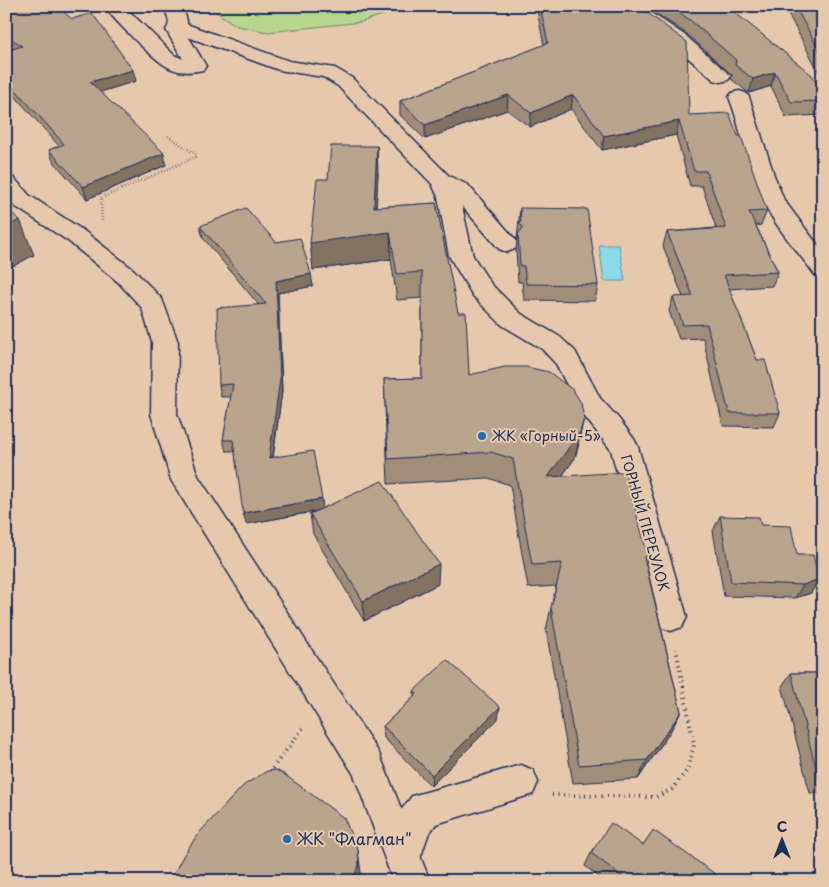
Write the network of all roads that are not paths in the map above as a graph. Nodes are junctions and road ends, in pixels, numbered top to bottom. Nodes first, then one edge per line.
1 (113, 6) edge
2 (629, 6) edge
3 (175, 17) edge
4 (721, 76) dead end
5 (739, 97) dead end
6 (441, 181) junction
7 (6, 183) edge
8 (508, 244) dead end
9 (823, 269) edge
10 (671, 617) road end
11 (521, 782) road end
12 (407, 869) edge

1 - 3 street
2 - 4 street
3 - 6 street, ГОРНЫЙ ПЕРЕУЛОК
5 - 9 street
6 - 8 street
6 - 10 street, ГОРНЫЙ ПЕРЕУЛОК
7 - 12 street
11 - 12 street

